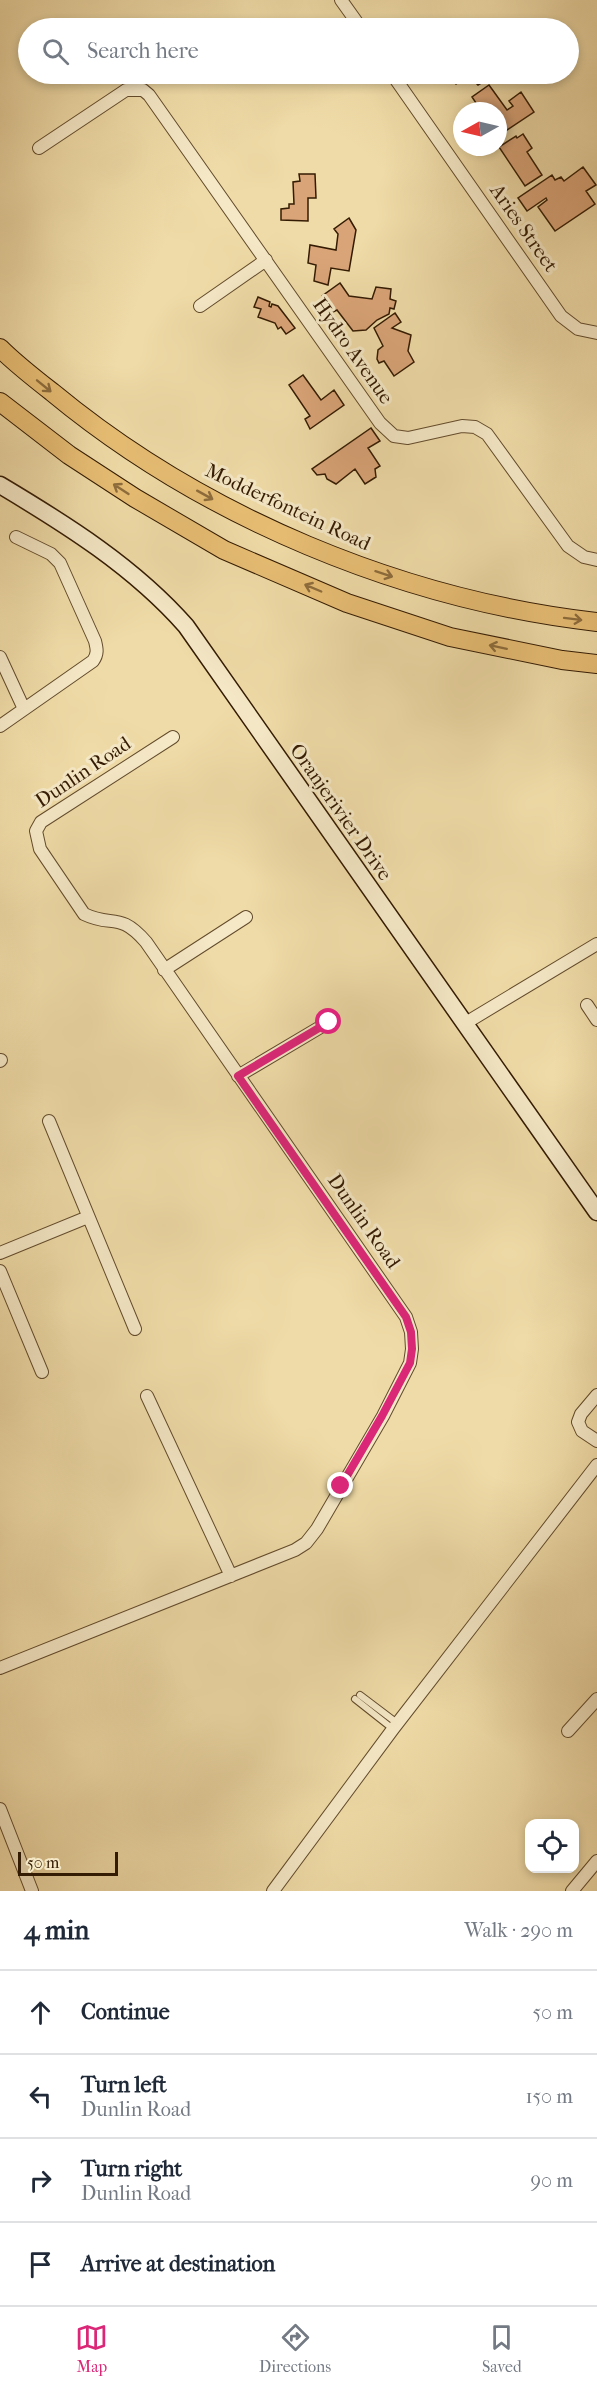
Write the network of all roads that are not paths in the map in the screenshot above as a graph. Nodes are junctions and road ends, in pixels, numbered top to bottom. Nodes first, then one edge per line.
1 (341, 0) edge
2 (354, 18) edge
3 (399, 84) edge
4 (39, 148) dead end
5 (266, 260) junction
6 (200, 306) dead end
7 (597, 333) edge
8 (0, 348) edge
9 (0, 402) edge
10 (0, 485) edge
11 (16, 537) dead end
12 (597, 560) edge
13 (597, 622) edge
14 (0, 657) edge
15 (597, 664) edge
16 (24, 709) junction
17 (0, 726) edge
18 (173, 736) dead end
19 (246, 917) dead end
20 (597, 944) edge
21 (164, 970) junction
22 (587, 1005) dead end
23 (597, 1020) edge
24 (329, 1022) dead end
25 (464, 1024) junction
26 (238, 1076) junction
27 (49, 1121) dead end
28 (597, 1212) edge
29 (88, 1217) junction
30 (0, 1253) edge
31 (0, 1271) edge
32 (135, 1329) dead end
33 (42, 1372) dead end
34 (597, 1395) edge
35 (147, 1396) dead end
36 (597, 1441) edge
37 (597, 1465) edge
38 (231, 1576) junction
39 (0, 1668) edge
40 (358, 1697) dead end
41 (597, 1699) edge
42 (396, 1726) junction
43 (568, 1731) dead end
44 (0, 1809) edge
45 (597, 1861) edge
46 (32, 1891) edge
47 (273, 1891) edge
48 (572, 1891) edge

1 - 2 street
3 - 7 street, Aries Street
4 - 5 street, Hydro Avenue
5 - 6 street
5 - 12 street, Hydro Avenue
8 -> 13 main road, Modderfontein Road
15 -> 9 main road
10 - 25 street, Oranjerivier Drive
11 - 16 street
14 - 16 street
16 - 17 street
18 - 21 street, Dunlin Road
19 - 21 street
20 - 25 street
21 - 26 street, Dunlin Road
22 - 23 street
24 - 26 street
25 - 28 street, Oranjerivier Drive
26 - 38 street, Dunlin Road
27 - 29 street
29 - 30 street
29 - 32 street
31 - 33 street
34 - 36 street
35 - 38 street
37 - 42 street
38 - 39 street, Dunlin Road
40 - 42 lane
41 - 43 street
42 - 47 street
44 - 46 street
45 - 48 street

